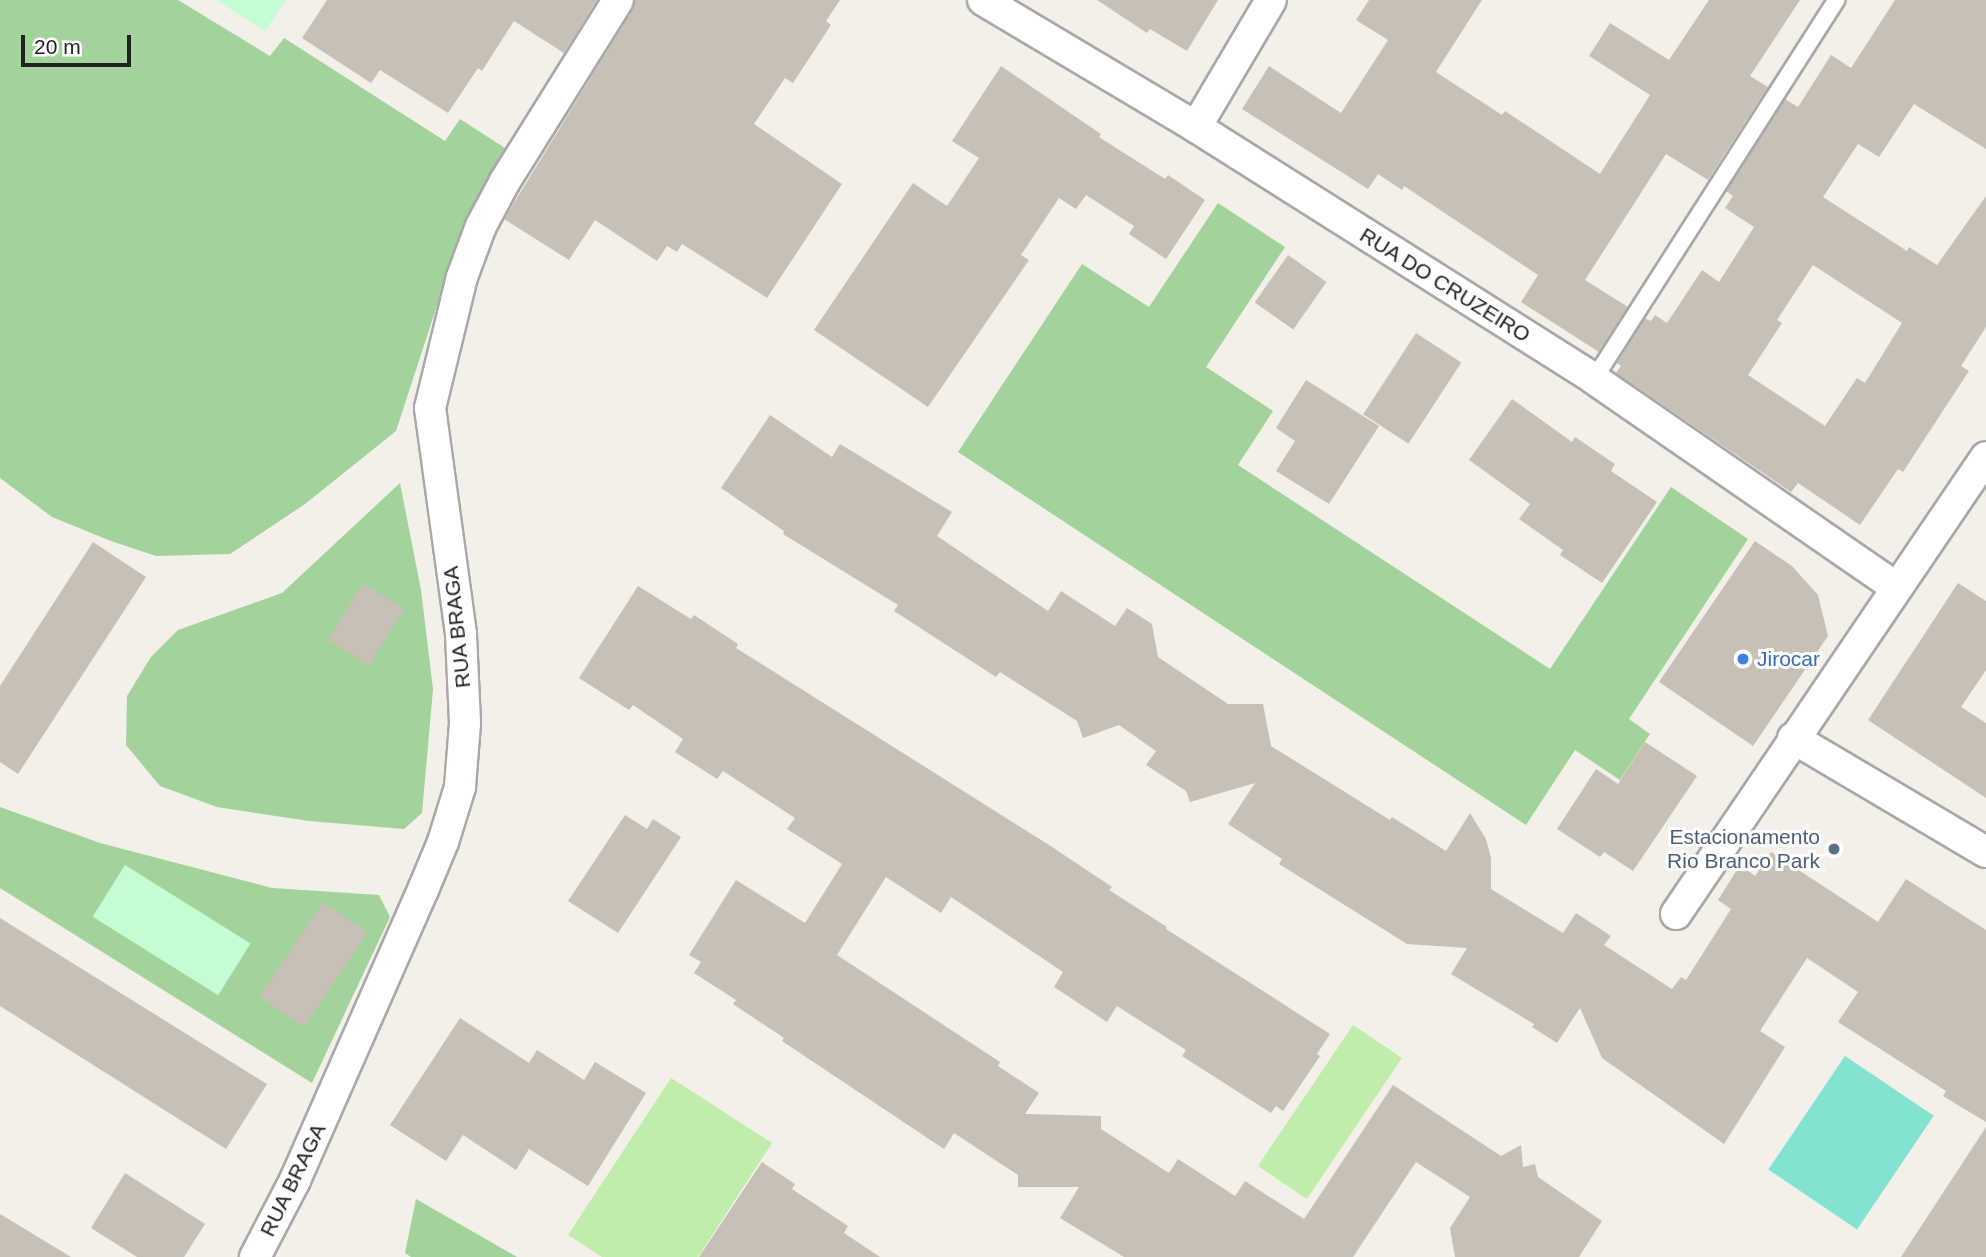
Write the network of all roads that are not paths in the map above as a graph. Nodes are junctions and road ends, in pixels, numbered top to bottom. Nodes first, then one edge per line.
1 (618, 0) edge
2 (983, 0) edge
3 (1271, 0) edge
4 (1836, 0) edge
5 (1196, 127) junction
6 (1594, 379) junction
7 (1986, 457) edge
8 (1896, 587) junction
9 (1793, 738) junction
10 (1986, 852) edge
11 (1676, 914) dead end
12 (256, 1257) edge

1 - 12 street, RUA BRAGA
2 - 5 street, RUA DO CRUZEIRO
3 - 5 street
4 - 6 lane
5 - 6 street, RUA DO CRUZEIRO
6 - 8 street, RUA DO CRUZEIRO
7 - 8 street
8 - 9 street
9 - 10 street
9 - 11 street

